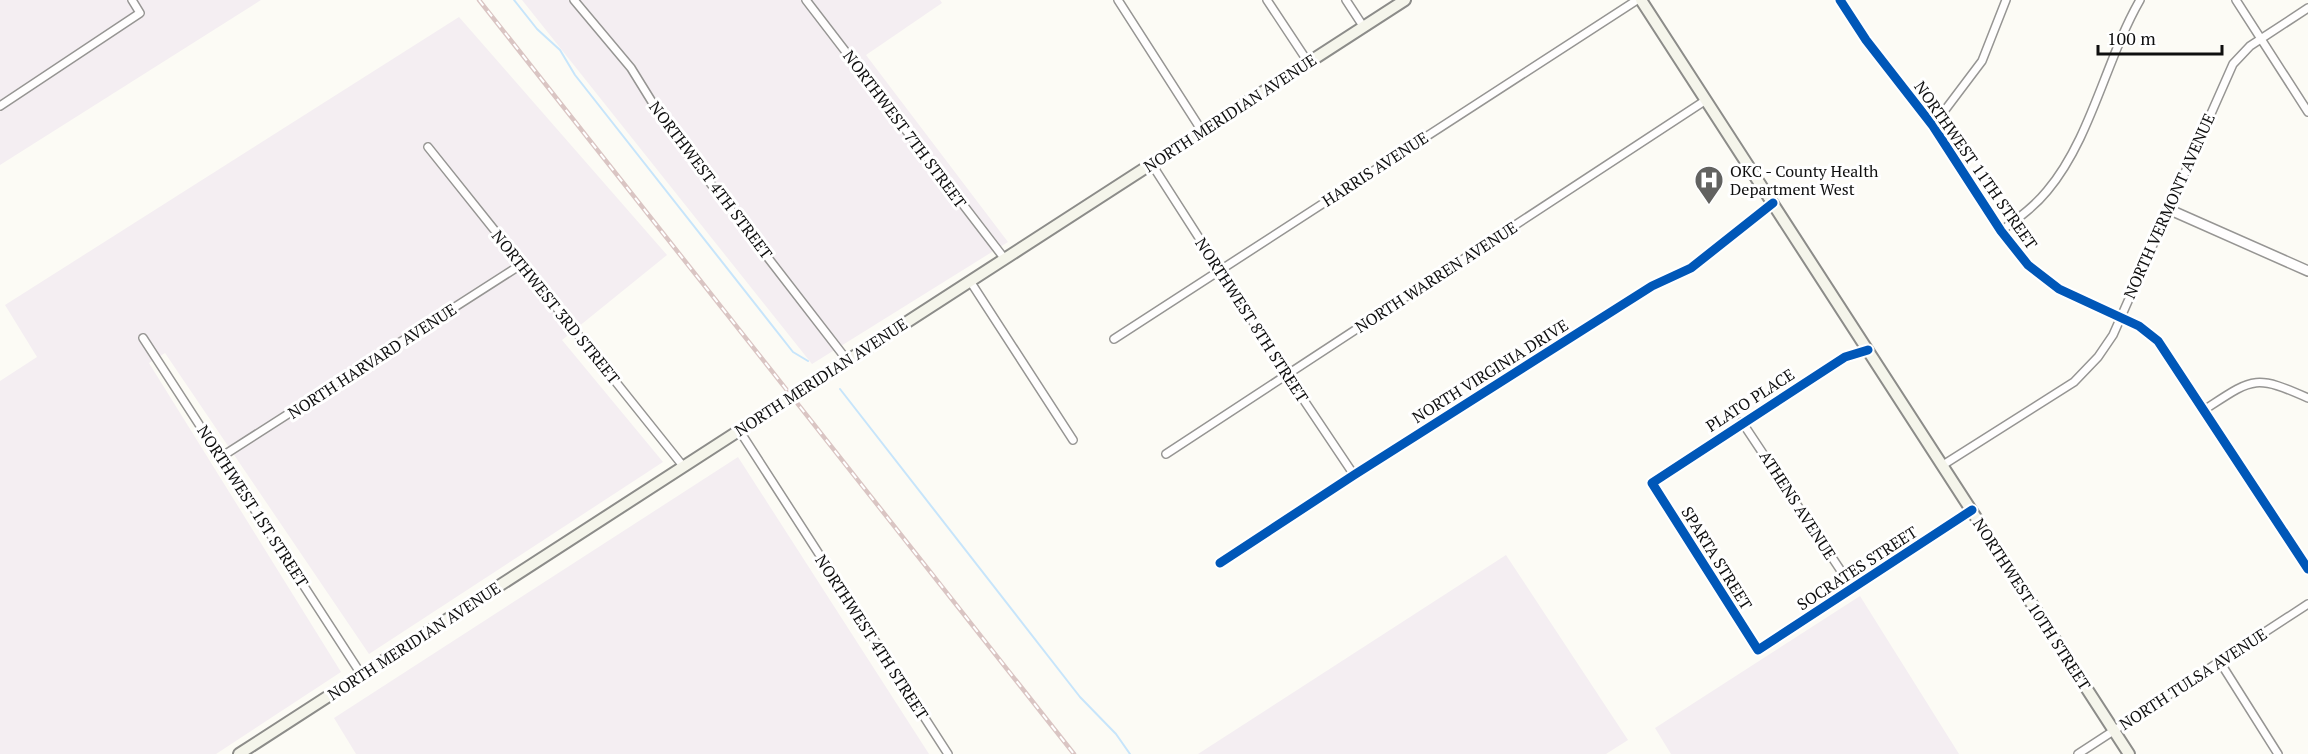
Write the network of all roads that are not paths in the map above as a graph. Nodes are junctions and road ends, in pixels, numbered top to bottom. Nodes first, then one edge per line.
1 (132, 0) edge
2 (574, 0) edge
3 (806, 0) edge
4 (1118, 0) edge
5 (1267, 0) edge
6 (1346, 0) edge
7 (1405, 0) edge
8 (1637, 0) edge
9 (1641, 0) edge
10 (1840, 0) edge
11 (2006, 0) edge
12 (2140, 0) edge
13 (2236, 0) edge
14 (2308, 8) edge
15 (1363, 27) junction
16 (2261, 39) junction
17 (1308, 62) junction
18 (1706, 100) junction
19 (0, 106) edge
20 (2308, 112) edge
21 (1933, 126) junction
22 (1202, 131) junction
23 (428, 147) dead end
24 (1151, 164) junction
25 (1773, 203) junction
26 (2168, 209) junction
27 (2001, 231) junction
28 (1004, 258) junction
29 (522, 264) junction
30 (1219, 270) junction
31 (2308, 270) edge
32 (970, 281) junction
33 (2120, 317) junction
34 (143, 338) dead end
35 (1114, 339) dead end
36 (1868, 350) junction
37 (847, 360) junction
38 (1287, 375) junction
39 (2308, 398) edge
40 (2204, 410) junction
41 (1742, 422) junction
42 (739, 430) junction
43 (1073, 440) dead end
44 (1166, 454) dead end
45 (221, 457) junction
46 (1943, 465) junction
47 (683, 466) junction
48 (1354, 475) junction
49 (1652, 483) joint
50 (1972, 510) junction
51 (1220, 563) dead end
52 (2308, 569) edge
53 (1853, 588) junction
54 (2308, 604) edge
55 (1758, 650) joint
56 (2220, 662) junction
57 (361, 674) junction
58 (2114, 730) junction
59 (239, 754) edge
60 (948, 754) edge
61 (2078, 754) edge
62 (2129, 754) edge
63 (2278, 754) edge

1 - 19 street
2 - 37 street, NORTHWEST 4TH STREET
3 - 28 street, NORTHWEST 7TH STREET
4 - 22 street
5 - 17 street
6 - 15 street
7 - 15 main road, NORTH MERIDIAN AVENUE
8 - 30 street, HARRIS AVENUE
9 - 18 main road, NORTHWEST 10TH STREET
10 - 21 street, NORTHWEST 11TH STREET
11 - 21 street
12 - 27 street
13 - 16 street
14 - 16 street, NORTH VERMONT AVENUE
15 - 17 main road, NORTH MERIDIAN AVENUE
16 - 20 street
16 - 26 street, NORTH VERMONT AVENUE
17 - 22 main road, NORTH MERIDIAN AVENUE
18 - 25 main road, NORTHWEST 10TH STREET
18 - 38 street, NORTH WARREN AVENUE
21 - 27 street, NORTHWEST 11TH STREET
22 - 24 main road, NORTH MERIDIAN AVENUE
23 - 29 street, NORTHWEST 3RD STREET
24 - 28 main road, NORTH MERIDIAN AVENUE
24 - 30 street, NORTHWEST 8TH STREET
25 - 36 main road, NORTHWEST 10TH STREET
25 - 48 street, NORTH VIRGINIA DRIVE
26 - 31 street
26 - 33 street, NORTH VERMONT AVENUE
27 - 33 street, NORTHWEST 11TH STREET
28 - 32 main road, NORTH MERIDIAN AVENUE
29 - 45 street, NORTH HARVARD AVENUE
29 - 47 street, NORTHWEST 3RD STREET
30 - 35 street, HARRIS AVENUE
30 - 38 street, NORTHWEST 8TH STREET
32 - 37 main road, NORTH MERIDIAN AVENUE
32 - 43 street
33 - 40 street, NORTHWEST 11TH STREET
33 - 46 street, NORTH VERMONT AVENUE
34 - 45 street, NORTHWEST 1ST STREET
36 - 41 street, PLATO PLACE
36 - 46 main road, NORTHWEST 10TH STREET
37 - 42 main road, NORTH MERIDIAN AVENUE
38 - 44 street, NORTH WARREN AVENUE
38 - 48 street, NORTHWEST 8TH STREET
39 - 40 street
40 - 52 street, NORTHWEST 11TH STREET
41 - 49 street, PLATO PLACE
41 - 53 street, ATHENS AVENUE
42 - 47 main road, NORTH MERIDIAN AVENUE
42 - 60 street, NORTHWEST 4TH STREET
45 - 57 street, NORTHWEST 1ST STREET
46 - 50 main road, NORTHWEST 10TH STREET
47 - 57 main road, NORTH MERIDIAN AVENUE
48 - 51 street, NORTH VIRGINIA DRIVE
49 - 55 street, SPARTA STREET
50 - 53 street, SOCRATES STREET
50 - 58 main road, NORTHWEST 10TH STREET
53 - 55 street, SOCRATES STREET
54 - 56 street, NORTH TULSA AVENUE
56 - 58 street, NORTH TULSA AVENUE
56 - 63 street
57 - 59 main road, NORTH MERIDIAN AVENUE
58 - 61 street, NORTH TULSA AVENUE
58 - 62 main road, NORTHWEST 10TH STREET

